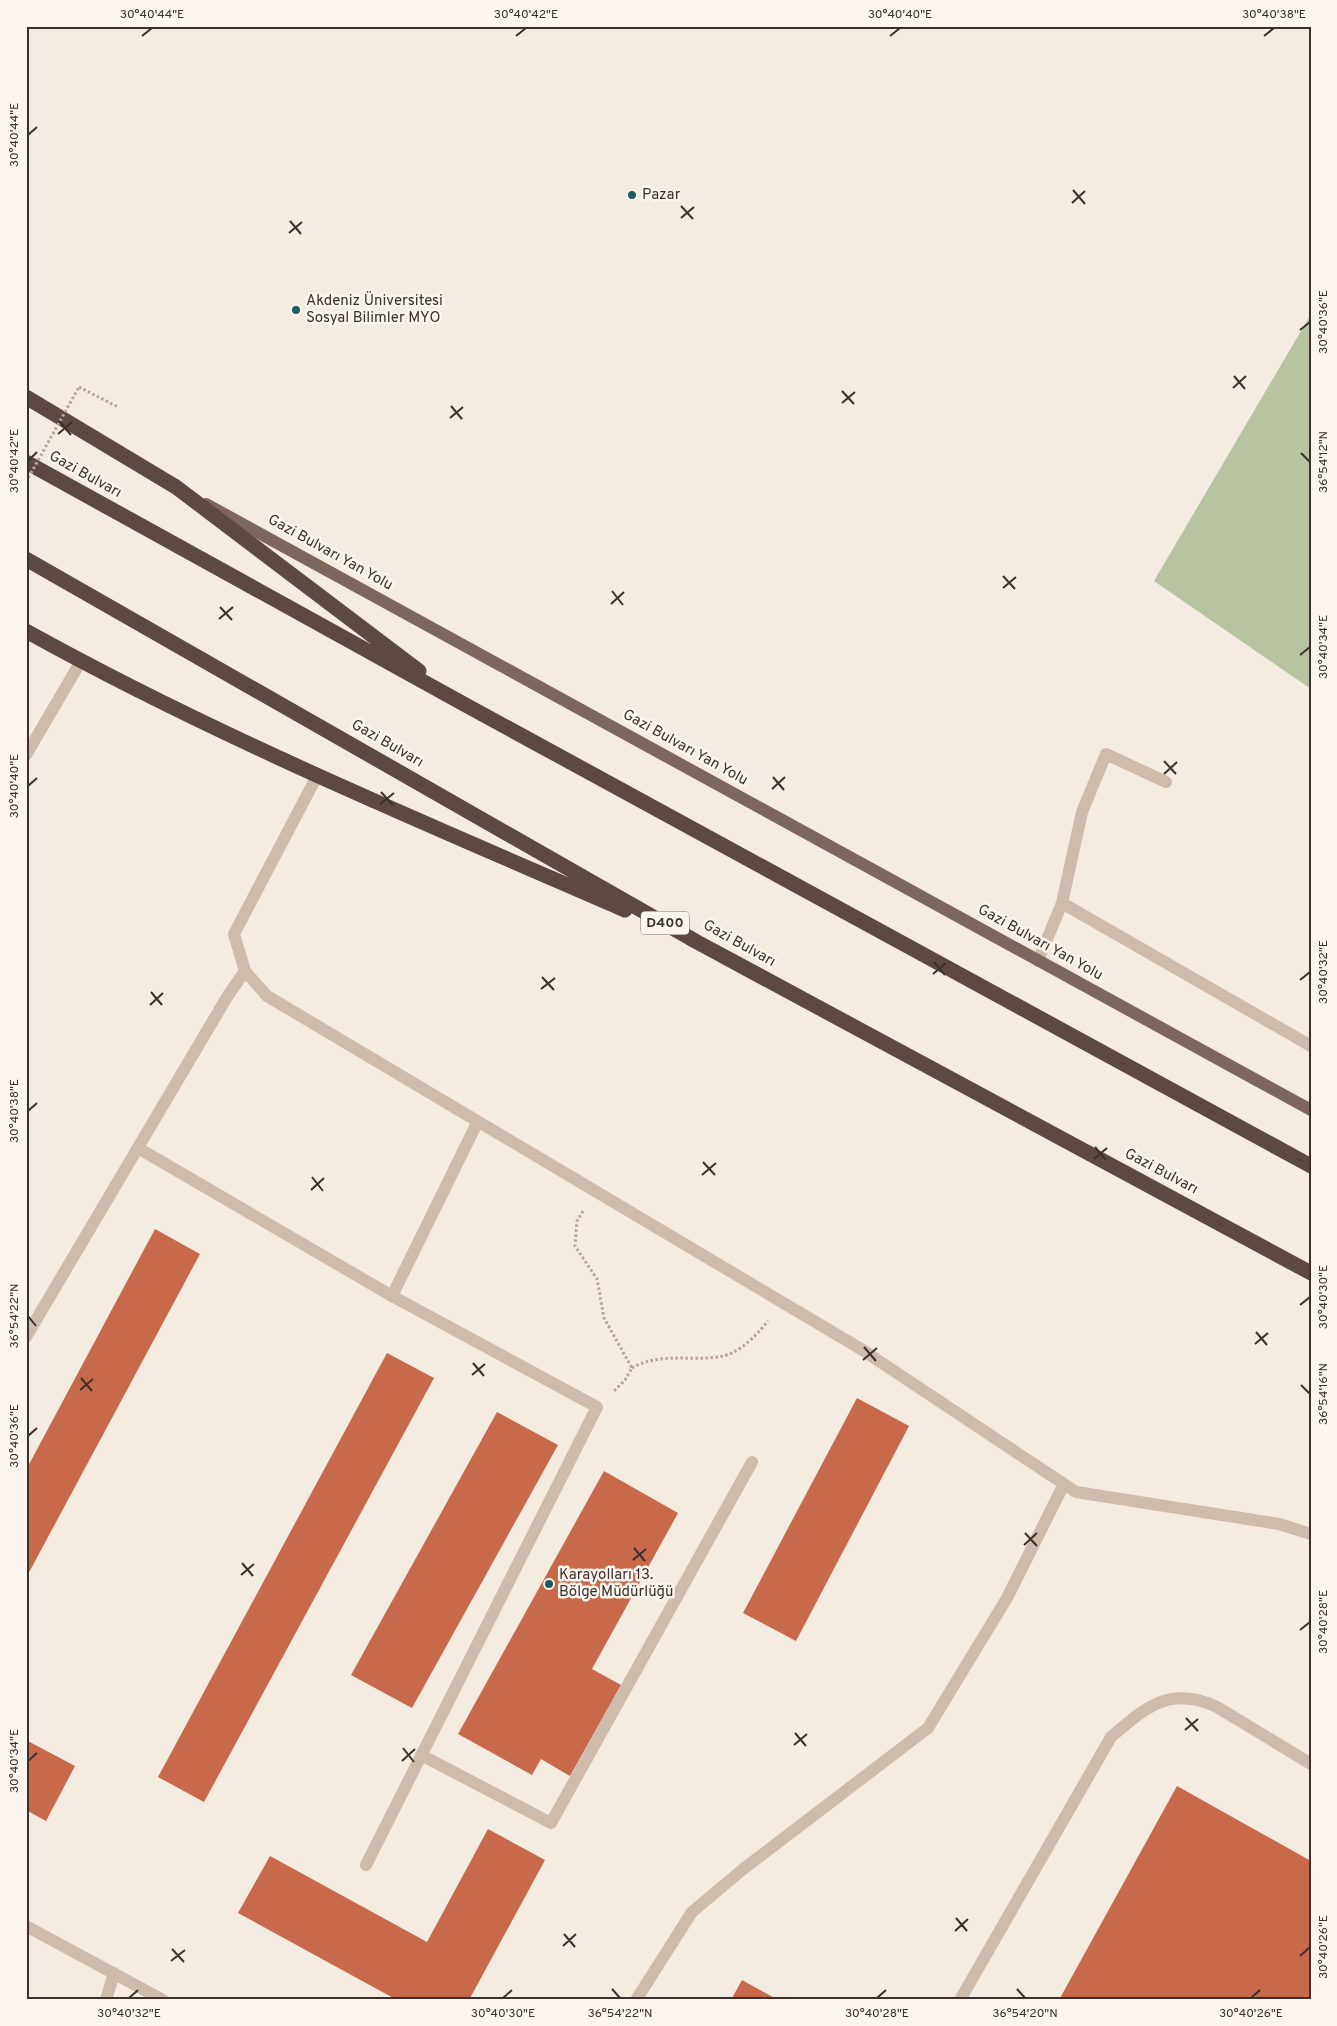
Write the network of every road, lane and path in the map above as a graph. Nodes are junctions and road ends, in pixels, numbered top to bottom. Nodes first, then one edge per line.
1 (26, 397) edge
2 (118, 407) dead end
3 (26, 462) edge
4 (26, 482) edge
5 (176, 487) junction
6 (26, 558) edge
7 (26, 631) edge
8 (81, 661) junction
9 (462, 703) junction
10 (26, 755) edge
11 (317, 776) junction
12 (1166, 782) dead end
13 (1062, 904) junction
14 (697, 942) junction
15 (1038, 961) junction
16 (245, 970) junction
17 (1311, 1046) edge
18 (1311, 1109) edge
19 (477, 1123) junction
20 (138, 1148) junction
21 (1311, 1166) edge
22 (594, 1191) junction
23 (1311, 1273) edge
24 (392, 1296) junction
25 (783, 1303) junction
26 (26, 1337) edge
27 (632, 1368) junction
28 (597, 1406) junction
29 (752, 1462) dead end
30 (1064, 1484) junction
31 (1311, 1534) edge
32 (421, 1755) junction
33 (1311, 1764) edge
34 (366, 1865) dead end
35 (26, 1926) edge
36 (114, 1973) junction
37 (106, 2000) edge
38 (163, 2000) edge
39 (636, 2000) edge
40 (960, 2000) edge

1 - 5 highway
2 - 4 path, bridge
3 - 9 highway, Gazi Bulvarı
5 - 9 highway
5 - 15 main road, Gazi Bulvarı Yan Yolu
6 - 14 highway, Gazi Bulvarı / D400
7 - 8 highway
8 - 10 street
8 - 11 highway
9 - 21 highway, Gazi Bulvarı
11 - 14 highway
11 - 16 street
12 - 13 street
13 - 15 street
13 - 17 street
14 - 23 highway, Gazi Bulvarı / D400
15 - 18 main road, Gazi Bulvarı Yan Yolu
16 - 19 street
16 - 20 street
19 - 22 street
19 - 24 street
20 - 24 street
20 - 26 street
22 - 25 street
22 - 27 path
24 - 28 street
25 - 27 path
25 - 30 street
27 - 28 path
28 - 32 street
29 - 32 street
30 - 31 street
30 - 39 street
32 - 34 street
33 - 40 street
35 - 36 street
36 - 37 street
36 - 38 street

